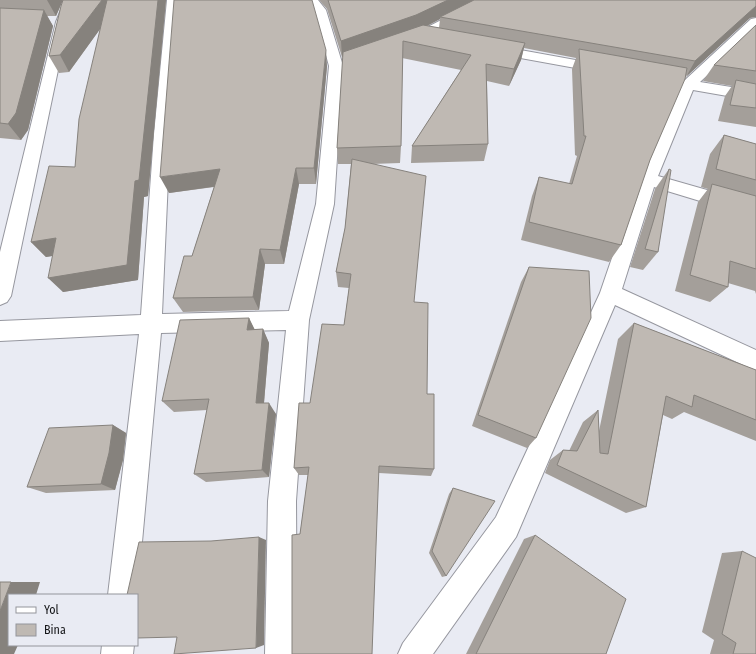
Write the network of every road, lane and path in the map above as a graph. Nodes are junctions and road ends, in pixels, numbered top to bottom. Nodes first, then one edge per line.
1 (71, 0) edge
2 (173, 0) edge
3 (311, 0) edge
4 (489, 0) edge
5 (756, 22) edge
6 (421, 36) junction
7 (444, 40) edge
8 (400, 43) edge
9 (484, 47) edge
10 (617, 72) edge
11 (664, 80) edge
12 (688, 85) junction
13 (756, 96) edge
14 (648, 179) junction
15 (756, 211) edge
16 (610, 293) junction
17 (0, 296) edge
18 (298, 320) junction
19 (151, 324) junction
20 (0, 331) edge
21 (756, 361) edge
22 (123, 594) edge
23 (281, 654) edge
24 (414, 654) edge

1 - 17 street
2 - 19 street
3 - 18 street
4 - 6 street
5 - 12 street
6 - 7 street
6 - 8 street
9 - 10 street
11 - 12 street
12 - 13 street
12 - 14 street
14 - 15 street
14 - 16 street
16 - 21 street
16 - 24 street
18 - 19 street
18 - 23 street
19 - 20 street
19 - 22 street

